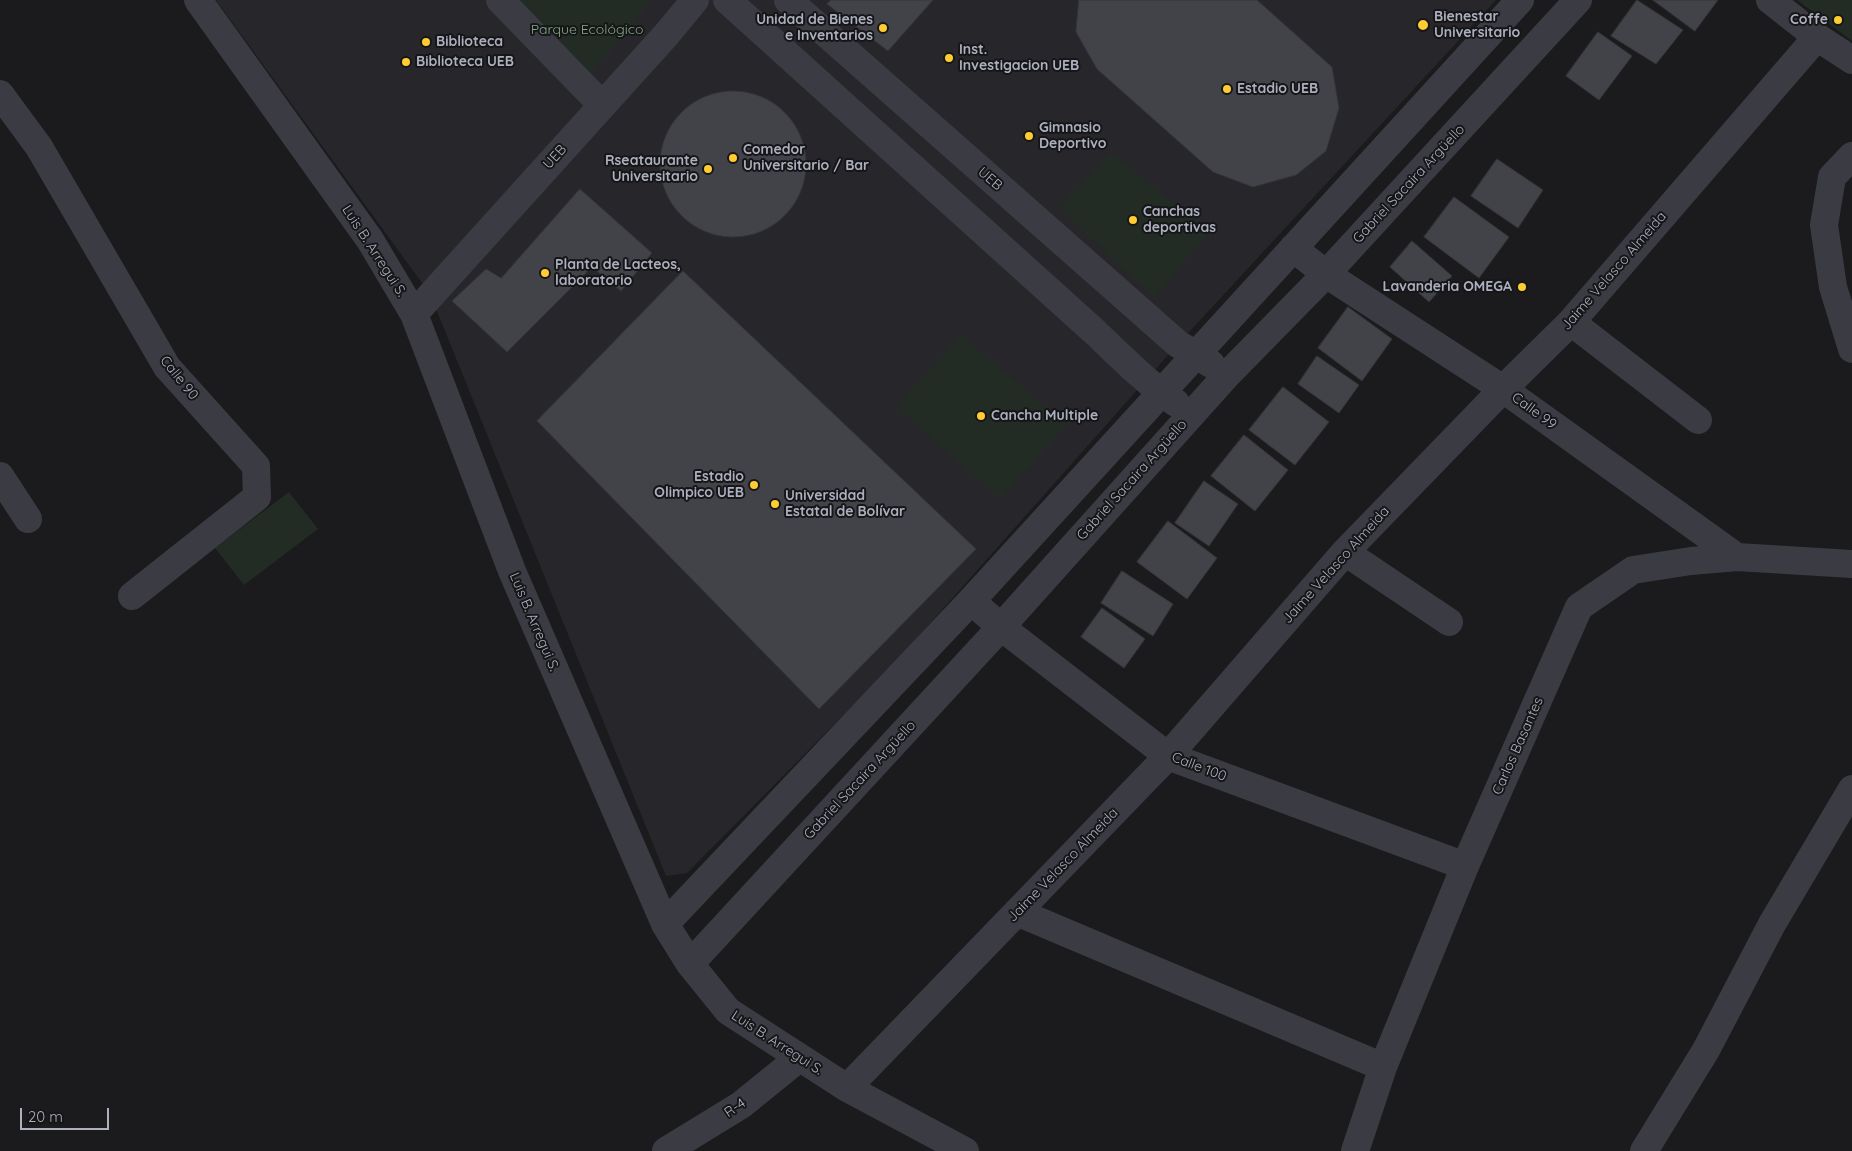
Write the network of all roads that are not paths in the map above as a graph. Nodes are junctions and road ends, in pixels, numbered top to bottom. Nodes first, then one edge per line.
1 (198, 0) edge
2 (500, 0) edge
3 (695, 0) edge
4 (728, 0) edge
5 (788, 0) edge
6 (1520, 0) edge
7 (1578, 0) edge
8 (1770, 0) edge
9 (1817, 37) junction
10 (1852, 60) edge
11 (0, 94) edge
12 (602, 105) junction
13 (1852, 156) edge
14 (1293, 248) junction
15 (1326, 274) junction
16 (414, 314) junction
17 (1571, 322) junction
18 (1852, 349) edge
19 (1195, 354) junction
20 (1227, 375) junction
21 (1503, 389) junction
22 (1161, 392) junction
23 (1192, 414) junction
24 (1698, 420) dead end
25 (0, 476) edge
26 (28, 519) dead end
27 (1345, 552) junction
28 (1737, 557) junction
29 (1852, 564) edge
30 (132, 596) dead end
31 (971, 600) junction
32 (1449, 622) dead end
33 (1001, 627) junction
34 (1168, 756) junction
35 (1852, 789) edge
36 (1465, 866) junction
37 (1017, 912) junction
38 (665, 924) junction
39 (690, 964) junction
40 (799, 1058) junction
41 (1382, 1067) junction
42 (847, 1088) junction
43 (666, 1151) edge
44 (965, 1151) edge
45 (1355, 1151) edge
46 (1644, 1151) edge

1 - 16 street, Luis B. Arregui S.
2 - 12 street
3 - 12 street, UEB
4 - 22 street
5 - 19 street, UEB
6 - 14 street
7 - 15 street, Gabriel Sacaira Argüello
8 - 9 street
9 - 10 street
9 - 17 street, Jaime Velasco Almeida
11 - 30 street, Calle 90
12 - 16 street, UEB
13 - 18 street
14 - 15 street, Calle 99
14 - 19 street
15 - 20 street, Gabriel Sacaira Argüello
15 - 21 street, Calle 99
16 - 38 street, Luis B. Arregui S.
17 - 21 street, Jaime Velasco Almeida
17 - 24 street
19 - 20 street, UEB
19 - 22 street
20 - 23 street, Gabriel Sacaira Argüello
21 - 27 street, Jaime Velasco Almeida
21 - 28 street, Calle 99
22 - 23 street
22 - 31 street
23 - 33 street, Gabriel Sacaira Argüello
25 - 26 street
27 - 32 street
27 - 34 street, Jaime Velasco Almeida
28 - 29 street, Carlos Basantes
28 - 36 street, Carlos Basantes
31 - 33 street, Calle 100
31 - 38 street
33 - 34 street, Calle 100
33 - 39 street, Gabriel Sacaira Argüello
34 - 36 street, Calle 100
34 - 37 street, Jaime Velasco Almeida
35 - 46 street
36 - 41 street, Carlos Basantes
37 - 41 street
37 - 42 street, Jaime Velasco Almeida
38 - 39 street, Luis B. Arregui S.
39 - 40 street, Luis B. Arregui S.
40 - 42 street, Luis B. Arregui S.
40 - 43 street, R-4
41 - 45 street, Carlos Basantes
42 - 44 street, Luis B. Arregui S.

